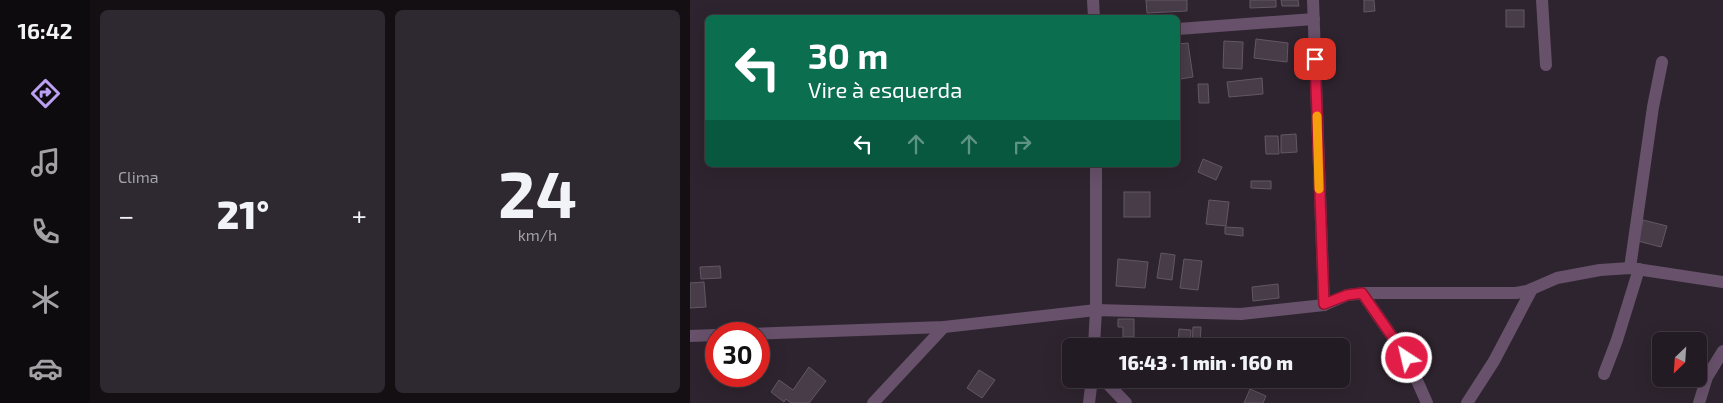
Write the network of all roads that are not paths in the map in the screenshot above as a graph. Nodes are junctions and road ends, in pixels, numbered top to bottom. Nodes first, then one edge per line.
1 (1093, 0) edge
2 (1313, 0) edge
3 (1542, 0) edge
4 (1094, 15) edge
5 (1314, 19) junction
6 (1180, 29) edge
7 (1662, 62) dead end
8 (1546, 64) dead end
9 (1096, 167) edge
10 (1634, 268) junction
11 (1723, 282) edge
12 (1532, 289) junction
13 (1362, 293) junction
14 (1324, 304) junction
15 (1096, 310) junction
16 (944, 327) junction
17 (770, 333) edge
18 (705, 335) edge
19 (690, 336) edge
20 (1094, 338) edge
21 (1723, 351) edge
22 (1604, 374) dead end
23 (1091, 388) edge
24 (1112, 388) edge
25 (873, 403) edge
26 (1089, 403) edge
27 (1126, 403) edge
28 (1427, 403) edge
29 (1467, 403) edge
30 (1699, 403) edge

1 - 4 street
2 - 5 street
3 - 8 street
5 - 6 street
5 - 14 street
7 - 10 street
9 - 15 street
10 - 11 street
10 - 12 street
10 - 22 street
12 - 13 street
12 - 29 street
13 - 14 street
13 - 28 street
14 - 15 street
15 - 16 street
15 - 20 street
16 - 17 street
16 - 25 street
18 - 19 street
21 - 30 street
23 - 26 street
24 - 27 street

